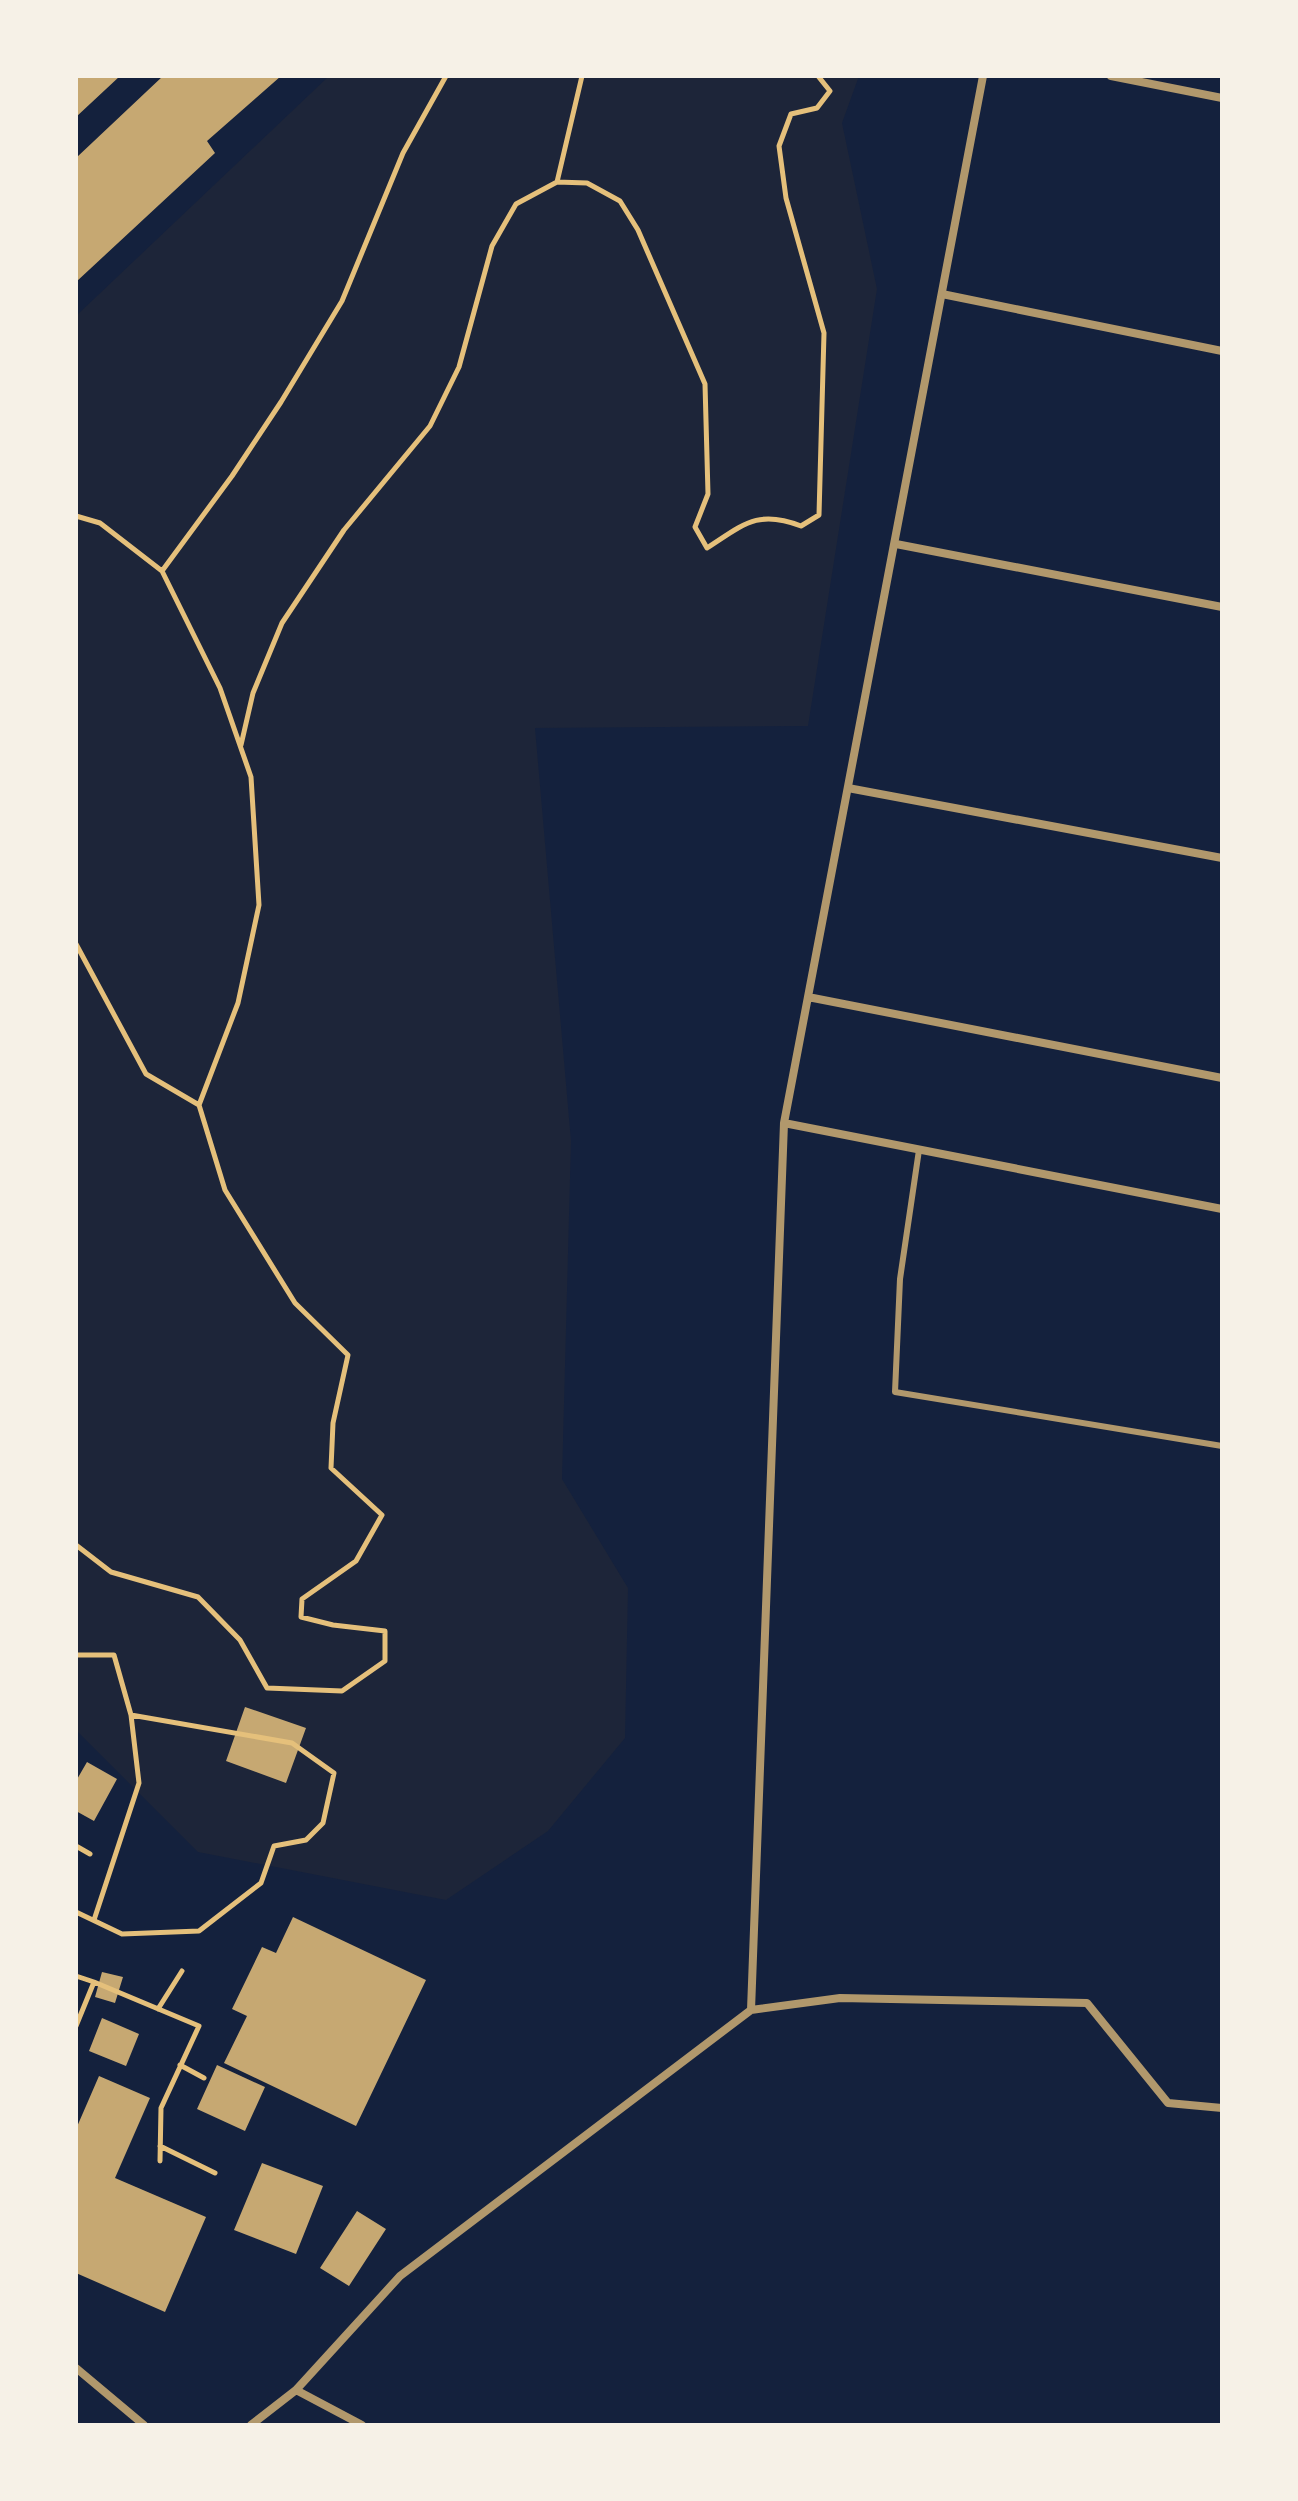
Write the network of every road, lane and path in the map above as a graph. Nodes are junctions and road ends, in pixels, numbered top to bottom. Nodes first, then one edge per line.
1 (446, 76) edge
2 (582, 76) edge
3 (818, 76) edge
4 (983, 76) edge
5 (1111, 76) edge
6 (1222, 98) edge
7 (557, 182) junction
8 (942, 294) junction
9 (1222, 351) edge
10 (76, 516) edge
11 (896, 544) junction
12 (162, 571) junction
13 (1222, 607) edge
14 (240, 746) junction
15 (848, 788) junction
16 (1222, 858) edge
17 (76, 944) edge
18 (808, 997) junction
19 (1222, 1078) edge
20 (199, 1105) junction
21 (784, 1123) junction
22 (919, 1150) junction
23 (1222, 1209) edge
24 (1222, 1446) edge
25 (76, 1545) edge
26 (76, 1655) edge
27 (131, 1715) junction
28 (76, 1846) edge
29 (90, 1854) dead end
30 (76, 1912) edge
31 (94, 1920) junction
32 (182, 1971) dead end
33 (76, 1976) edge
34 (94, 1982) junction
35 (158, 2009) junction
36 (751, 2010) junction
37 (76, 2026) edge
38 (180, 2065) junction
39 (204, 2078) dead end
40 (1222, 2108) edge
41 (160, 2146) junction
42 (160, 2161) dead end
43 (215, 2173) dead end
44 (76, 2368) edge
45 (296, 2390) junction
46 (142, 2424) edge
47 (251, 2425) edge
48 (362, 2425) edge

1 - 12 path
2 - 7 path
3 - 7 path
4 - 8 street
5 - 6 street
7 - 14 path
8 - 9 street
8 - 11 street
10 - 12 path
11 - 13 street
11 - 15 street
12 - 14 path
14 - 20 path
15 - 16 street
15 - 18 street
17 - 20 path
18 - 19 street
18 - 21 street
20 - 25 path
21 - 22 street
21 - 36 street
22 - 23 street
22 - 24 lane
26 - 27 path
27 - 31 path
27 - 31 path
28 - 29 path
30 - 31 path
32 - 35 path
33 - 34 path
34 - 35 path
34 - 37 path
35 - 38 path
36 - 40 street
36 - 45 street
38 - 39 path
38 - 41 path
41 - 42 path
41 - 43 path
44 - 46 street
45 - 47 street
45 - 48 street

